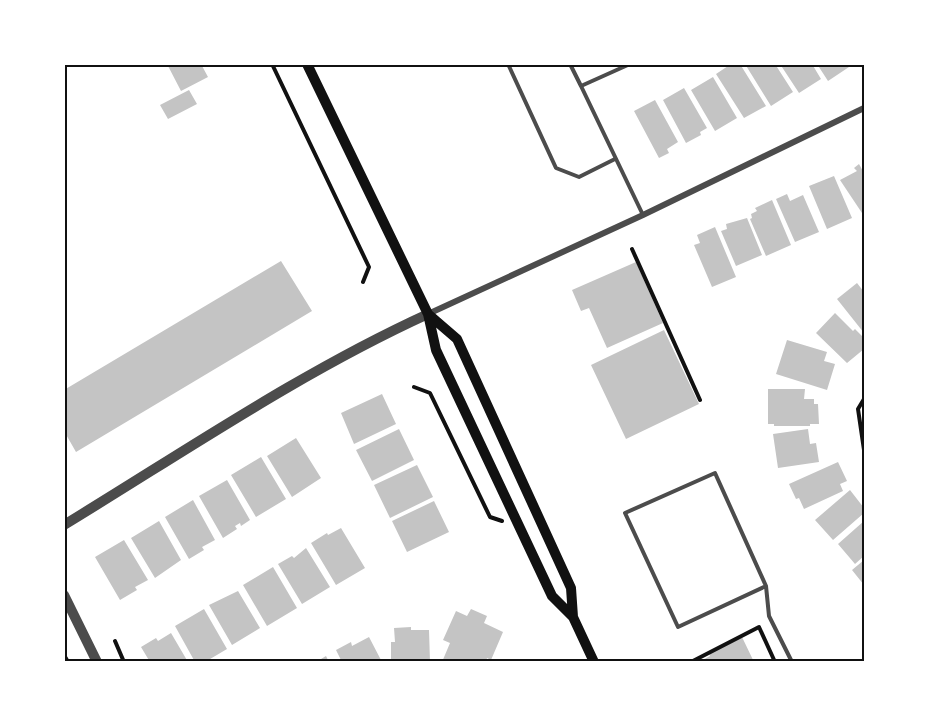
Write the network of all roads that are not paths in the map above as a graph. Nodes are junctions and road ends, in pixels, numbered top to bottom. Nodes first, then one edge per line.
1 (307, 64) edge
2 (508, 64) edge
3 (570, 64) edge
4 (630, 64) edge
5 (581, 86) junction
6 (864, 108) edge
7 (615, 159) junction
8 (643, 215) junction
9 (428, 314) junction
10 (64, 525) edge
11 (766, 586) junction
12 (64, 595) edge
13 (573, 617) junction
14 (97, 662) edge
15 (594, 662) edge
16 (792, 662) edge

1 - 9 main road
2 - 7 lane
3 - 5 lane
4 - 5 lane
5 - 7 lane
6 - 8 street
7 - 8 lane
8 - 9 street
9 - 10 street
9 - 13 main road
9 - 13 main road
11 - 11 lane
11 - 16 lane
12 - 14 street
13 - 15 main road

